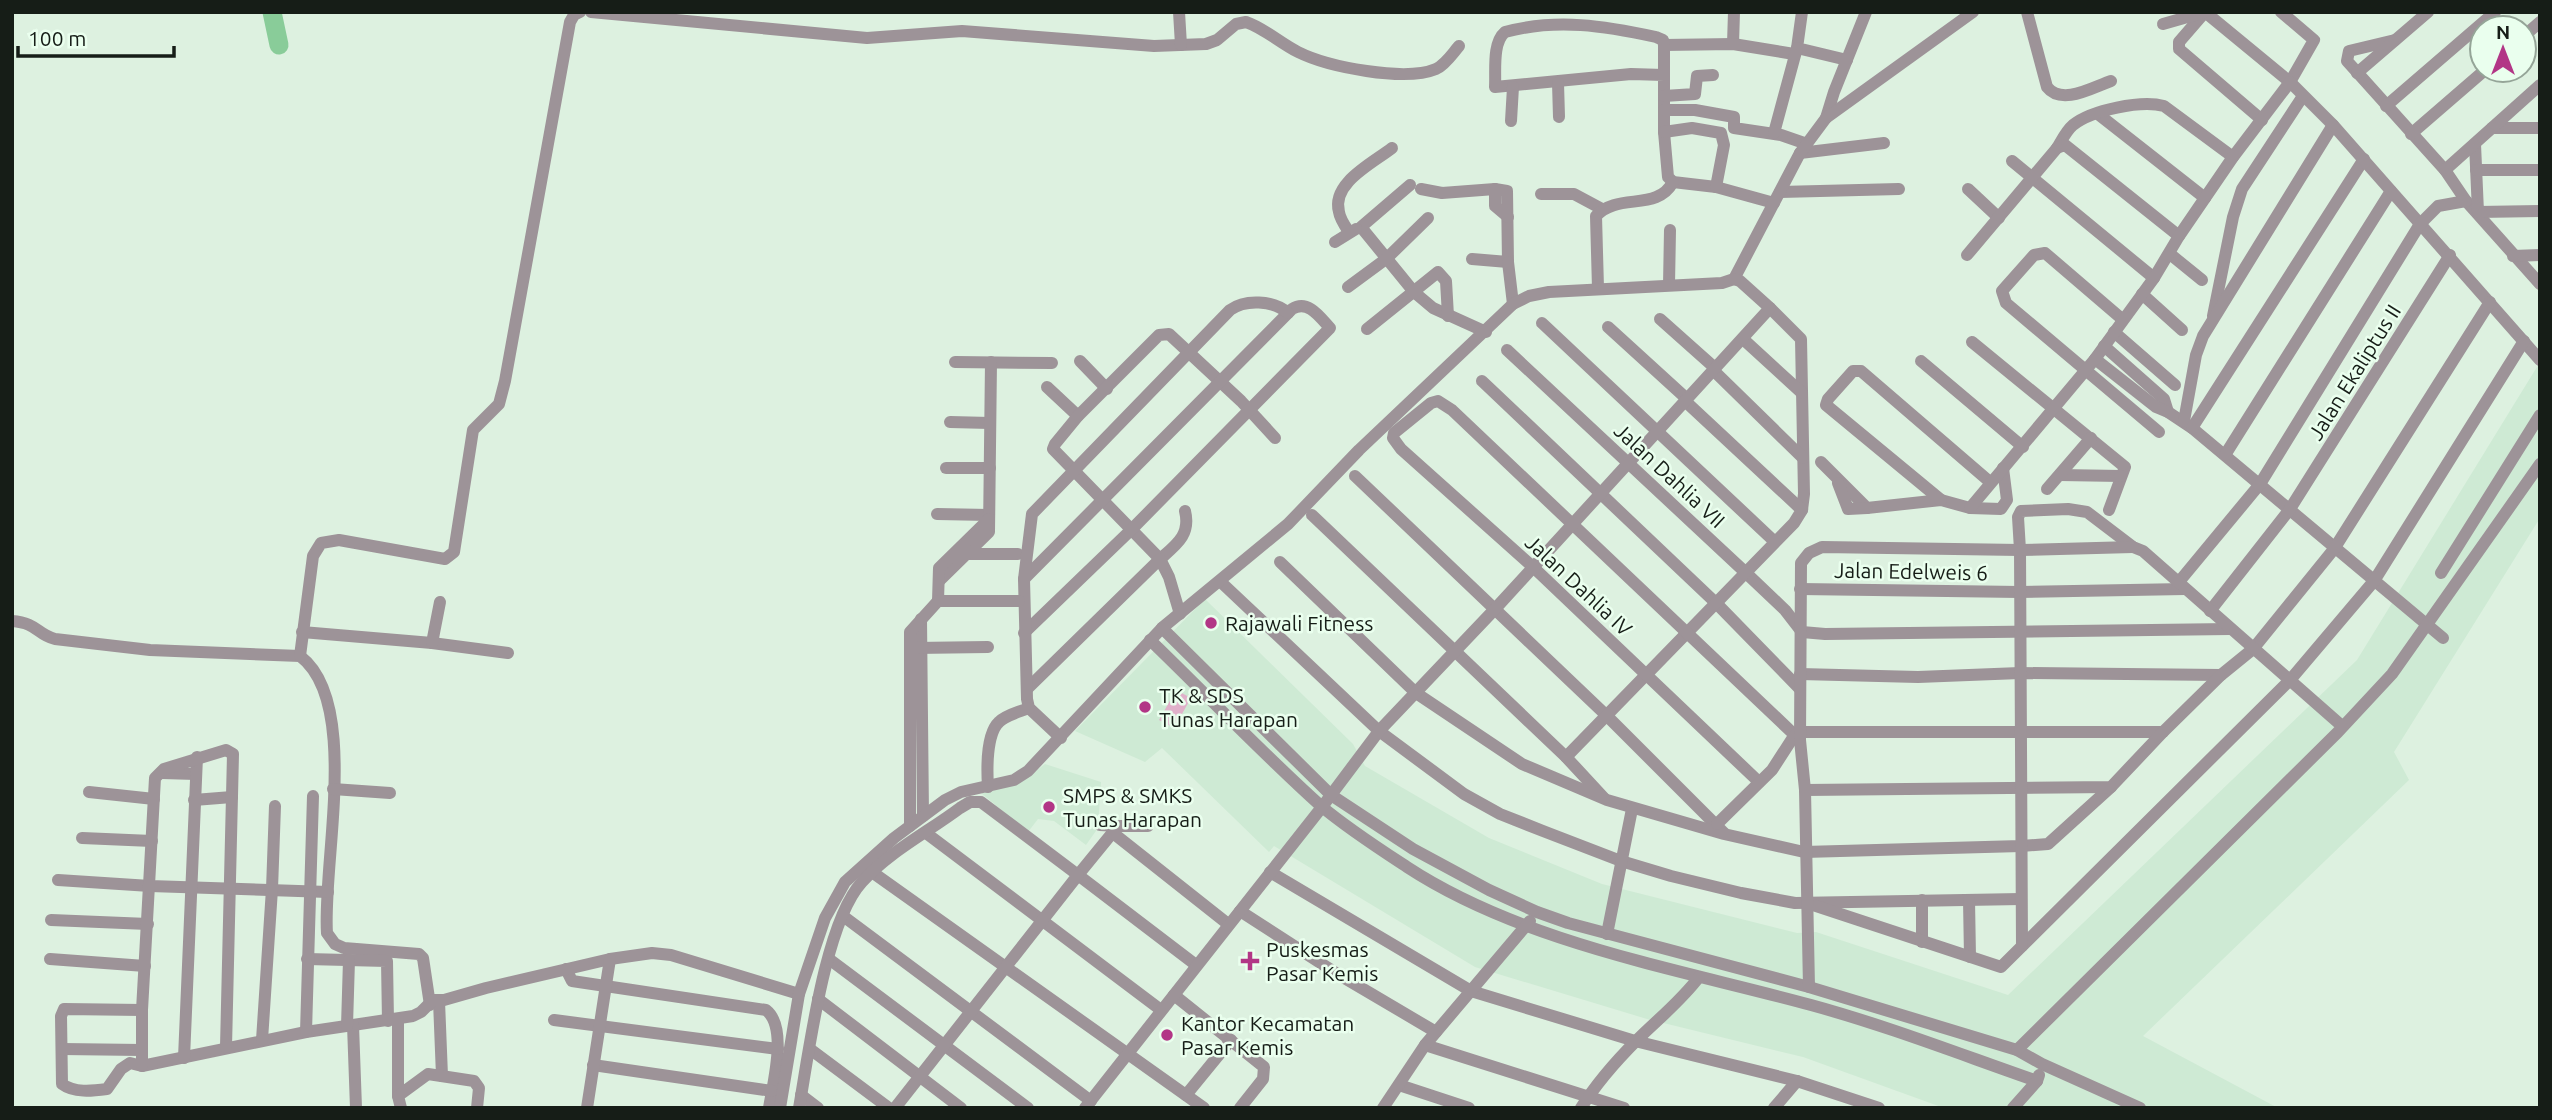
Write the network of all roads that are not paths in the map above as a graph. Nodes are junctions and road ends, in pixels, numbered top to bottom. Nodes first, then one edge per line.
1 (580, 12) edge
2 (591, 12) edge
3 (1179, 12) edge
4 (1734, 12) edge
5 (1802, 12) edge
6 (1866, 12) edge
7 (1973, 12) edge
8 (2027, 12) edge
9 (2205, 12) edge
10 (2281, 12) edge
11 (2428, 12) edge
12 (2495, 12) edge
13 (2297, 19) edge
14 (2163, 24) dead end
15 (2395, 40) junction
16 (1733, 44) junction
17 (1181, 45) junction
18 (1459, 46) dead end
19 (1664, 46) junction
20 (1795, 51) junction
21 (1847, 60) junction
22 (2357, 73) junction
23 (1664, 75) junction
24 (1713, 75) dead end
25 (2111, 80) dead end
26 (2290, 82) junction
27 (1558, 83) junction
28 (2468, 84) edge
29 (2539, 85) edge
30 (1514, 87) junction
31 (1695, 94) junction
32 (1664, 96) junction
33 (2303, 96) junction
34 (2386, 106) junction
35 (1664, 110) junction
36 (1695, 110) junction
37 (2098, 114) junction
38 (1559, 117) dead end
39 (1826, 118) junction
40 (2262, 120) junction
41 (1511, 121) dead end
42 (2333, 125) junction
43 (2492, 128) junction
44 (2540, 128) edge
45 (1664, 132) junction
46 (1773, 133) junction
47 (2411, 134) junction
48 (1884, 143) dead end
49 (2475, 144) junction
50 (1392, 148) dead end
51 (1803, 148) junction
52 (2057, 148) junction
53 (2233, 157) junction
54 (2364, 159) junction
55 (2012, 161) dead end
56 (2445, 170) junction
57 (2476, 170) junction
58 (2540, 170) edge
59 (2032, 179) junction
60 (1673, 181) junction
61 (1716, 187) junction
62 (1899, 189) dead end
63 (1968, 189) dead end
64 (2391, 191) junction
65 (1541, 194) dead end
66 (1777, 197) junction
67 (2205, 198) junction
68 (2466, 201) junction
69 (1602, 209) junction
70 (2540, 211) edge
71 (2478, 212) junction
72 (1428, 218) dead end
73 (1999, 218) junction
74 (2420, 224) junction
75 (1355, 230) junction
76 (1670, 230) dead end
77 (2179, 236) junction
78 (1335, 242) dead end
79 (2170, 254) junction
80 (1967, 255) dead end
81 (2540, 255) edge
82 (2450, 256) junction
83 (2513, 256) junction
84 (1386, 259) junction
85 (1472, 259) dead end
86 (1508, 262) junction
87 (2154, 278) junction
88 (2202, 280) dead end
89 (1739, 282) junction
90 (2540, 284) edge
91 (1669, 285) junction
92 (1348, 287) dead end
93 (1598, 288) junction
94 (1414, 292) junction
95 (2142, 294) junction
96 (2490, 302) junction
97 (1514, 304) junction
98 (1770, 308) junction
99 (1288, 313) junction
100 (1448, 316) junction
101 (1660, 319) dead end
102 (2122, 319) junction
103 (1542, 323) dead end
104 (2211, 323) junction
105 (1608, 327) dead end
106 (1367, 329) dead end
107 (2182, 330) dead end
108 (1486, 332) junction
109 (2114, 332) junction
110 (1743, 339) junction
111 (2524, 341) junction
112 (1972, 342) dead end
113 (2104, 346) junction
114 (1507, 350) dead end
115 (1190, 353) junction
116 (2095, 359) junction
117 (2540, 360) edge
118 (1080, 361) dead end
119 (1922, 361) dead end
120 (956, 362) dead end
121 (991, 362) junction
122 (1052, 363) dead end
123 (1714, 369) junction
124 (2085, 370) junction
125 (1482, 380) dead end
126 (1219, 382) junction
127 (2136, 383) junction
128 (2175, 385) dead end
129 (1047, 387) dead end
130 (1107, 389) junction
131 (1802, 393) junction
132 (1686, 400) junction
133 (2055, 408) junction
134 (1249, 410) junction
135 (2540, 415) edge
136 (1078, 416) junction
137 (950, 422) dead end
138 (990, 423) junction
139 (2188, 424) junction
140 (1656, 432) junction
141 (2159, 432) dead end
142 (1275, 438) dead end
143 (2091, 438) junction
144 (2023, 446) junction
145 (2225, 455) junction
146 (1803, 458) junction
147 (1821, 462) dead end
148 (1629, 463) junction
149 (2540, 464) edge
150 (946, 468) dead end
151 (990, 468) junction
152 (2003, 468) junction
153 (1074, 470) junction
154 (2060, 475) junction
155 (1355, 476) dead end
156 (2121, 476) junction
157 (1990, 482) junction
158 (2260, 484) junction
159 (2047, 489) dead end
160 (1601, 494) junction
161 (1941, 500) junction
162 (1103, 502) junction
163 (1970, 508) junction
164 (2290, 509) junction
165 (1802, 510) junction
166 (2109, 510) dead end
167 (1185, 512) dead end
168 (937, 514) dead end
169 (1312, 515) dead end
170 (989, 517) junction
171 (1571, 525) junction
172 (1132, 529) junction
173 (1775, 542) junction
174 (2133, 547) junction
175 (2334, 549) junction
176 (2020, 550) junction
177 (966, 554) junction
178 (1018, 554) dead end
179 (1160, 559) junction
180 (1280, 562) dead end
181 (1533, 567) junction
182 (1745, 572) junction
183 (2441, 573) dead end
184 (1024, 579) junction
185 (939, 581) junction
186 (2374, 581) junction
187 (1224, 585) dead end
188 (2181, 586) junction
189 (1800, 589) junction
190 (2021, 592) junction
191 (938, 601) junction
192 (1018, 601) dead end
193 (440, 602) dead end
194 (1717, 604) junction
195 (1495, 609) junction
196 (2210, 611) junction
197 (1180, 614) junction
198 (12, 621) edge
199 (2427, 624) junction
200 (1162, 628) junction
201 (2230, 629) junction
202 (2021, 630) junction
203 (302, 632) junction
204 (1802, 632) junction
205 (1024, 633) junction
206 (1685, 633) junction
207 (2443, 638) dead end
208 (1150, 640) junction
209 (432, 643) junction
210 (988, 647) dead end
211 (916, 648) junction
212 (2253, 649) junction
213 (1454, 650) junction
214 (508, 653) dead end
215 (300, 656) junction
216 (2021, 673) junction
217 (1647, 674) junction
218 (1800, 674) junction
219 (2221, 675) junction
220 (2290, 680) junction
221 (1027, 689) junction
222 (1800, 689) junction
223 (1416, 693) junction
224 (1029, 708) junction
225 (1607, 716) junction
226 (2342, 726) junction
227 (1379, 730) junction
228 (2021, 731) junction
229 (2163, 732) junction
230 (1798, 736) junction
231 (1061, 738) junction
232 (197, 757) junction
233 (1566, 757) junction
234 (158, 773) junction
235 (196, 774) junction
236 (1759, 782) junction
237 (988, 787) junction
238 (2111, 787) junction
239 (2021, 788) junction
240 (333, 789) junction
241 (1805, 790) junction
242 (89, 792) dead end
243 (390, 793) dead end
244 (1331, 795) junction
245 (232, 796) junction
246 (313, 796) dead end
247 (154, 799) junction
248 (194, 800) junction
249 (1607, 800) junction
250 (275, 806) dead end
251 (1322, 807) junction
252 (1632, 809) junction
253 (923, 816) junction
254 (1100, 825) dead end
255 (910, 826) junction
256 (1148, 826) dead end
257 (1721, 829) junction
258 (1116, 830) junction
259 (926, 834) junction
260 (82, 838) dead end
261 (152, 841) junction
262 (2021, 846) junction
263 (1804, 852) junction
264 (1621, 861) junction
265 (872, 872) junction
266 (1270, 872) junction
267 (1078, 875) junction
268 (58, 880) dead end
269 (150, 886) junction
270 (190, 887) junction
271 (230, 888) junction
272 (272, 889) junction
273 (310, 891) junction
274 (328, 892) junction
275 (2021, 899) junction
276 (1922, 900) junction
277 (1969, 900) junction
278 (1807, 903) junction
279 (1240, 911) junction
280 (1537, 912) junction
281 (843, 916) junction
282 (51, 920) dead end
283 (1043, 920) junction
284 (148, 924) junction
285 (1228, 924) junction
286 (1527, 926) junction
287 (1606, 934) junction
288 (1922, 942) junction
289 (2022, 946) junction
290 (379, 949) junction
291 (1970, 957) junction
292 (610, 958) junction
293 (828, 958) junction
294 (50, 959) dead end
295 (307, 959) junction
296 (349, 960) junction
297 (387, 961) junction
298 (1196, 965) junction
299 (145, 966) junction
300 (1007, 966) junction
301 (566, 969) junction
302 (1699, 977) junction
303 (606, 985) junction
304 (1812, 988) junction
305 (1471, 991) junction
306 (799, 994) junction
307 (1174, 995) junction
308 (818, 999) junction
309 (434, 1003) junction
310 (1814, 1006) junction
311 (142, 1010) junction
312 (1161, 1010) junction
313 (970, 1012) junction
314 (393, 1020) junction
315 (554, 1020) dead end
316 (601, 1025) junction
317 (350, 1026) junction
318 (306, 1032) junction
319 (1436, 1032) junction
320 (262, 1040) junction
321 (1231, 1040) junction
322 (1635, 1041) junction
323 (945, 1044) junction
324 (1425, 1045) junction
325 (226, 1047) junction
326 (62, 1049) junction
327 (778, 1049) junction
328 (810, 1049) junction
329 (142, 1050) junction
330 (2017, 1050) junction
331 (1128, 1055) junction
332 (184, 1058) junction
333 (2042, 1064) junction
334 (593, 1065) junction
335 (142, 1066) junction
336 (442, 1076) junction
337 (919, 1076) junction
338 (1797, 1081) junction
339 (2037, 1081) junction
340 (1399, 1085) junction
341 (772, 1091) junction
342 (1186, 1095) junction
343 (1588, 1096) junction
344 (800, 1101) edge
345 (400, 1102) edge
346 (1088, 1104) edge
347 (356, 1108) edge
348 (477, 1108) edge
349 (588, 1108) edge
350 (769, 1108) edge
351 (780, 1108) edge
352 (818, 1108) edge
353 (889, 1108) edge
354 (895, 1108) edge
355 (961, 1108) edge
356 (1028, 1108) edge
357 (1204, 1108) edge
358 (1240, 1108) edge
359 (1383, 1108) edge
360 (1469, 1108) edge
361 (1581, 1108) edge
362 (1624, 1108) edge
363 (1774, 1108) edge
364 (1880, 1108) edge
365 (2013, 1108) edge
366 (2140, 1108) edge

1 - 203 street
2 - 17 street
3 - 17 street
4 - 16 street
5 - 20 street
6 - 21 street
7 - 39 street
8 - 25 street
9 - 14 street
9 - 26 street
9 - 40 street
10 - 13 street
11 - 15 street
12 - 34 street
13 - 26 street
15 - 22 street
15 - 22 street
16 - 19 street
16 - 20 street
17 - 18 street
19 - 23 street
19 - 30 street
20 - 21 street
20 - 46 street
21 - 39 street
22 - 34 street
23 - 27 street
23 - 32 street
24 - 31 street
26 - 33 street
26 - 40 street
27 - 30 street
27 - 38 street
28 - 47 street
29 - 43 street
30 - 41 street
31 - 32 street
31 - 36 street
32 - 35 street
33 - 42 street
33 - 104 street
34 - 47 street
35 - 36 street
35 - 45 street
36 - 46 street
37 - 52 street
37 - 53 street
37 - 67 street
39 - 51 street
40 - 53 street
42 - 54 street
42 - 104 street
43 - 44 street
43 - 49 street
45 - 60 street
45 - 61 street
46 - 51 street
47 - 56 street
48 - 51 street
49 - 56 street
49 - 57 street
50 - 75 street
51 - 66 street
52 - 59 street
52 - 77 street
53 - 67 street
54 - 64 street
54 - 139 street
55 - 59 street
56 - 68 street
57 - 58 street
57 - 71 street
59 - 73 street
59 - 87 street
60 - 61 street
60 - 69 street
61 - 66 street
62 - 66 street
63 - 73 street
64 - 74 street
64 - 145 street
65 - 69 street
66 - 89 street
67 - 77 street
68 - 71 street
68 - 74 street
69 - 93 street
70 - 71 street
71 - 83 street
72 - 84 street
73 - 80 street
74 - 82 street
74 - 158 street
75 - 78 street
75 - 84 street
75 - 86 street
76 - 91 street
77 - 79 street
79 - 87 street
79 - 88 street
81 - 83 street
82 - 96 street
82 - 164 street, Jalan Ekaliptus II
83 - 90 street
84 - 92 street
84 - 94 street
85 - 86 street
86 - 97 street
87 - 95 street
89 - 91 street
89 - 98 street
91 - 93 street
93 - 97 street
94 - 100 street
94 - 100 street
94 - 106 street
95 - 102 street
95 - 107 street
96 - 111 street
96 - 175 street
97 - 108 street
98 - 110 street
98 - 131 street
99 - 115 street
99 - 126 street
99 - 134 street
100 - 108 street
101 - 123 street
102 - 109 street
102 - 124 street
103 - 140 street
104 - 139 street
105 - 132 street
108 - 197 street
109 - 113 street
109 - 128 street
110 - 123 street
110 - 131 street
111 - 117 street
111 - 186 street
112 - 133 street
113 - 116 street
113 - 127 street
114 - 148 street, Jalan Dahlia VII
115 - 126 street
115 - 130 street
115 - 153 street
116 - 124 street
116 - 127 street
118 - 130 street
119 - 144 street
120 - 121 street
121 - 122 street
121 - 138 street
123 - 132 street
123 - 146 street
124 - 133 street
124 - 141 street
125 - 160 street
126 - 134 street
126 - 162 street
127 - 139 street
129 - 136 street
130 - 136 street
131 - 146 street
132 - 140 street
132 - 165 street
133 - 143 street
133 - 144 street
134 - 142 street
134 - 172 street
135 - 183 street
136 - 153 street
137 - 138 street
138 - 151 street
139 - 145 street
140 - 148 street
140 - 173 street
143 - 154 street
143 - 156 street
144 - 152 street
145 - 158 street
146 - 165 street
147 - 161 street
148 - 160 street
148 - 182 street, Jalan Dahlia VII
149 - 199 street
150 - 151 street
151 - 170 street
152 - 157 street
152 - 163 street
153 - 162 street
153 - 184 street
154 - 156 street
154 - 159 street
155 - 195 street
156 - 166 street
157 - 161 street
157 - 163 street
158 - 164 street
158 - 188 street
160 - 171 street
160 - 194 street
161 - 163 street
162 - 172 street
162 - 184 street
164 - 175 street
164 - 196 street, Jalan Ekaliptus II
165 - 173 street
167 - 179 street
168 - 170 street
169 - 213 street
170 - 177 street
170 - 185 street
171 - 181 street
171 - 181 street, Jalan Dahlia IV
171 - 206 street
172 - 179 street
172 - 205 street
173 - 182 street
174 - 176 street
174 - 176 street
174 - 188 street
175 - 186 street
175 - 212 street
176 - 189 street
176 - 190 street
177 - 178 street
177 - 185 street
179 - 197 street
179 - 221 street
180 - 223 street
181 - 195 street
181 - 217 street, Jalan Dahlia IV
182 - 194 street
182 - 204 street, Jalan Dahlia VII
184 - 205 street
185 - 191 street
186 - 199 street
186 - 220 street
187 - 227 street
188 - 190 street, Jalan Edelweis 6
188 - 196 street
189 - 190 street, Jalan Edelweis 6
189 - 204 street
190 - 202 street
191 - 192 street
191 - 211 street
193 - 209 street
194 - 206 street
194 - 222 street
195 - 213 street
195 - 225 street
196 - 201 street
197 - 200 street
198 - 215 street
199 - 207 street
199 - 226 street
200 - 208 street
200 - 244 street
201 - 202 street
201 - 212 street
202 - 204 street
202 - 216 street
203 - 209 street
203 - 215 street
204 - 218 street
205 - 221 street
206 - 217 street
206 - 230 street
208 - 231 street
208 - 251 street
209 - 214 street
210 - 211 street
211 - 253 street
211 - 255 street
212 - 219 street
212 - 220 street
213 - 223 street
213 - 233 street
215 - 240 street
216 - 218 street
216 - 219 street
216 - 228 street
217 - 225 street
217 - 236 street, Jalan Dahlia IV
218 - 222 street
219 - 229 street
220 - 226 street
220 - 289 street
221 - 224 street
222 - 230 street
223 - 227 street
223 - 249 street
224 - 231 street
224 - 237 street
225 - 233 street
225 - 257 street
226 - 330 street
227 - 244 street
227 - 264 street
228 - 229 street
228 - 230 street
228 - 239 street
229 - 238 street
230 - 236 street
230 - 241 street
231 - 237 street
232 - 234 street
232 - 235 street
232 - 245 street
233 - 249 street
234 - 235 street
234 - 247 street
235 - 248 street
236 - 257 street
237 - 253 street
238 - 239 street
238 - 262 street
239 - 241 street
239 - 262 street
240 - 243 street
240 - 274 street
241 - 263 street
242 - 247 street
244 - 251 street
244 - 280 street
245 - 248 street
245 - 271 street
246 - 273 street
247 - 261 street
248 - 270 street
249 - 252 street
250 - 272 street
251 - 266 street
251 - 286 street
252 - 257 street
252 - 264 street
253 - 255 street
254 - 258 street
255 - 306 street
256 - 258 street
257 - 263 street
258 - 267 street
258 - 285 street
259 - 265 street
259 - 267 street
259 - 283 street
260 - 261 street
261 - 269 street
262 - 263 street
262 - 275 street
263 - 278 street
264 - 278 street
264 - 287 street
265 - 281 street
265 - 300 street
266 - 279 street
266 - 305 street
267 - 283 street
267 - 298 street
268 - 269 street
269 - 270 street
269 - 284 street
270 - 271 street
270 - 332 street
271 - 272 street
271 - 325 street
272 - 273 street
272 - 320 street
273 - 274 street
273 - 295 street
274 - 290 street
275 - 277 street
275 - 289 street
276 - 277 street
276 - 278 street
276 - 288 street
277 - 291 street
278 - 288 street
278 - 304 street
279 - 285 street
279 - 319 street
280 - 286 street
280 - 287 street
281 - 293 street
281 - 313 street
282 - 284 street
283 - 300 street
283 - 312 street
284 - 299 street
285 - 298 street
286 - 302 street
286 - 305 street
287 - 304 street
288 - 291 street
289 - 291 street
290 - 297 street
290 - 309 street
292 - 301 street
292 - 303 street
292 - 306 street
293 - 308 street
293 - 323 street
294 - 299 street
295 - 296 street
295 - 318 street
296 - 297 street
296 - 317 street
297 - 314 street
298 - 307 street
299 - 311 street
300 - 313 street
300 - 331 street
301 - 303 street
301 - 309 street
302 - 310 street
302 - 322 street
303 - 316 street
303 - 327 street
304 - 310 street
304 - 330 street
305 - 319 street
305 - 322 street
306 - 351 street
307 - 312 street
307 - 321 street
308 - 328 street
308 - 337 street
309 - 314 street
309 - 336 street
310 - 339 street
311 - 326 street
311 - 329 street
312 - 331 street
313 - 323 street
313 - 346 street
314 - 317 street
314 - 345 street
315 - 316 street
316 - 327 street
316 - 334 street
317 - 318 street
317 - 347 street
318 - 320 street
319 - 324 street
320 - 325 street
321 - 342 street
321 - 358 street
322 - 338 street
322 - 343 street
323 - 337 street
323 - 356 street
324 - 340 street
324 - 343 street
325 - 332 street
326 - 329 street
326 - 335 street
327 - 341 street
328 - 344 street
328 - 353 street
329 - 335 street
330 - 333 street
331 - 342 street
331 - 346 street
332 - 335 street
333 - 339 street
333 - 366 street
334 - 341 street
334 - 349 street
336 - 345 street
336 - 348 street
337 - 354 street
337 - 355 street
338 - 363 street
338 - 364 street
339 - 365 street
340 - 359 street
340 - 360 street
341 - 350 street
342 - 357 street
343 - 361 street
343 - 362 street
344 - 352 street

